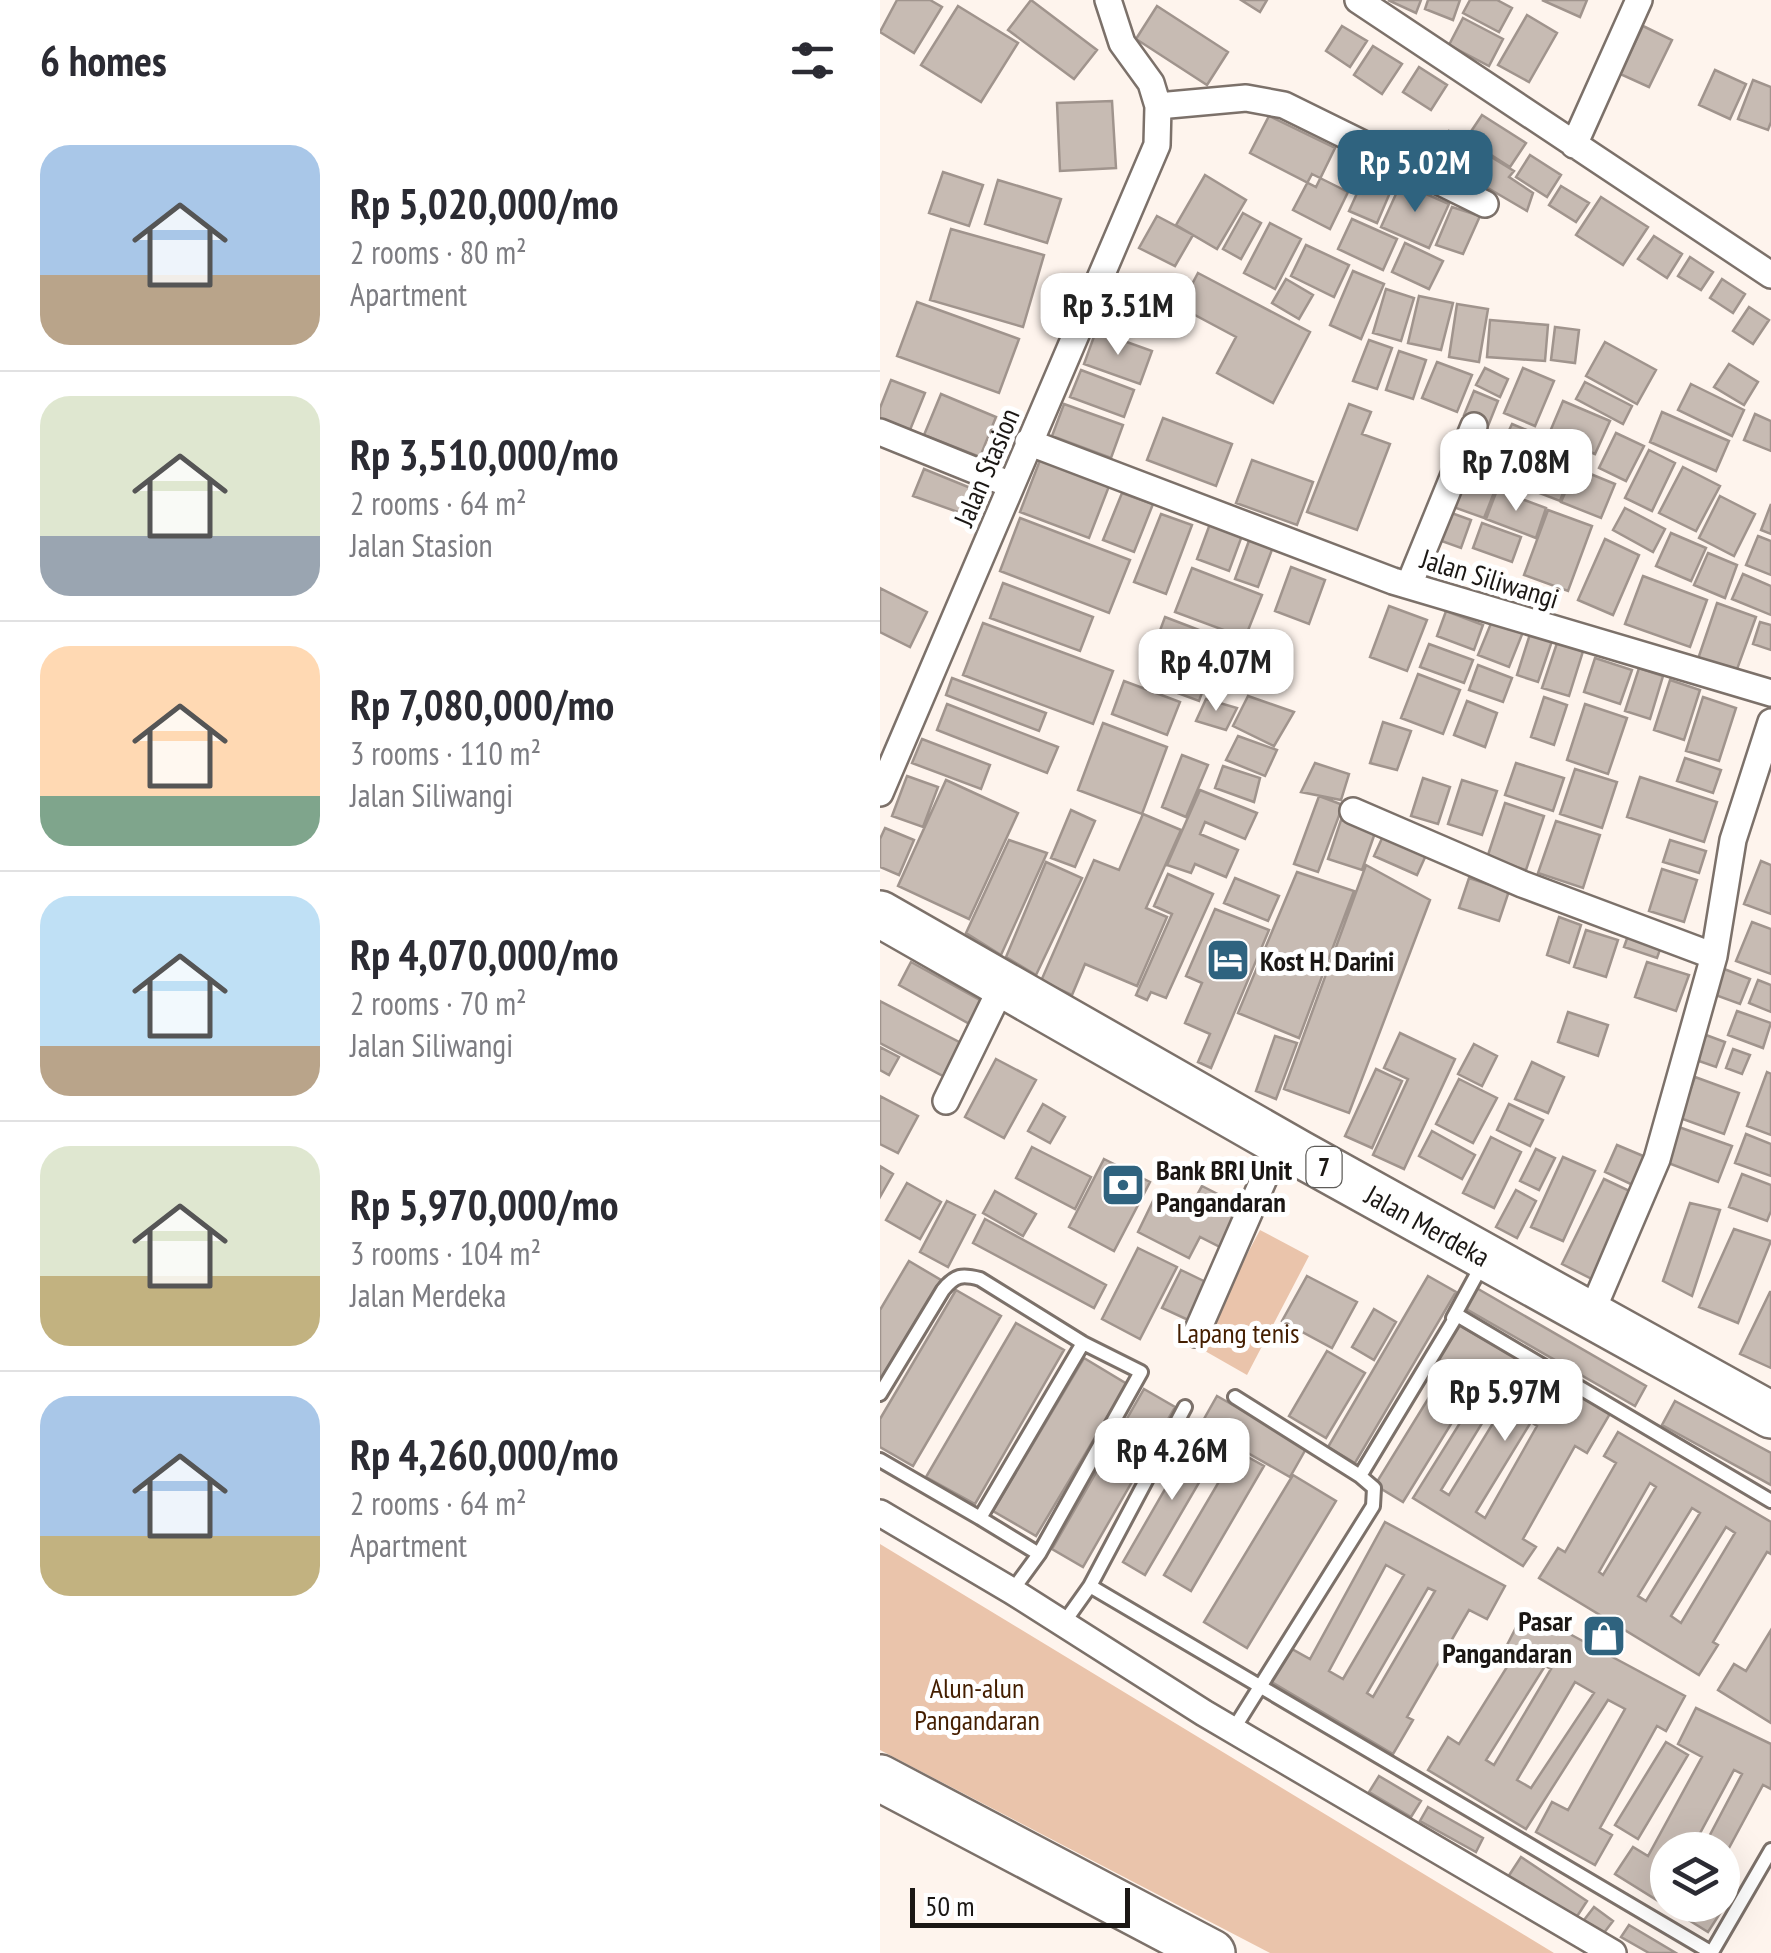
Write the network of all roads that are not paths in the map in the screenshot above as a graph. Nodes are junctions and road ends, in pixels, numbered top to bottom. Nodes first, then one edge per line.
1 (1108, 0) edge
2 (1639, 0) edge
3 (1373, 5) edge
4 (1158, 106) junction
5 (1574, 144) junction
6 (1485, 204) dead end
7 (1771, 275) edge
8 (1474, 426) dead end
9 (880, 432) edge
10 (1028, 442) junction
11 (1011, 485) junction
12 (1409, 585) junction
13 (1771, 693) edge
14 (1771, 722) edge
15 (880, 793) edge
16 (1353, 811) dead end
17 (880, 914) edge
18 (1714, 956) junction
19 (1002, 984) junction
20 (946, 1101) dead end
21 (1280, 1142) junction
22 (1486, 1258) junction
23 (1590, 1316) junction
24 (1453, 1318) junction
25 (1196, 1334) dead end
26 (1082, 1343) junction
27 (880, 1394) edge
28 (1235, 1397) dead end
29 (1185, 1406) dead end
30 (1771, 1414) edge
31 (880, 1460) edge
32 (1360, 1476) junction
33 (1771, 1501) edge
34 (880, 1513) edge
35 (980, 1518) junction
36 (1039, 1554) junction
37 (1090, 1586) junction
38 (1012, 1591) junction
39 (1063, 1624) junction
40 (1259, 1685) junction
41 (1233, 1730) junction
42 (880, 1778) edge
43 (1771, 1850) edge
44 (1712, 1952) edge
45 (1212, 1953) edge
46 (1613, 1953) edge

1 - 4 street
2 - 5 street
3 - 5 street
4 - 6 street
4 - 10 street, Jalan Stasion
5 - 7 street
8 - 12 street
9 - 11 street
10 - 11 street, Jalan Stasion
10 - 12 street, Jalan Siliwangi
11 - 15 street, Jalan Stasion
12 - 13 street, Jalan Siliwangi
14 - 18 street
16 - 18 street
17 - 19 highway, Jalan Merdeka / 7
18 - 23 street
19 - 20 street
19 - 21 highway, Jalan Merdeka / 7
21 - 22 highway, Jalan Merdeka / 7
21 - 25 street
22 - 23 highway, Jalan Merdeka / 7
22 - 24 lane
23 - 30 highway, Jalan Merdeka / 7
24 - 32 lane
24 - 33 lane
26 - 27 lane
26 - 35 lane
26 - 36 lane
28 - 32 lane
29 - 37 lane
31 - 35 lane
32 - 40 lane
34 - 38 street
35 - 36 lane
36 - 38 lane
37 - 39 lane
37 - 40 lane
38 - 39 street
39 - 41 street
40 - 41 lane
40 - 44 lane
41 - 46 street
42 - 45 highway
43 - 44 lane

